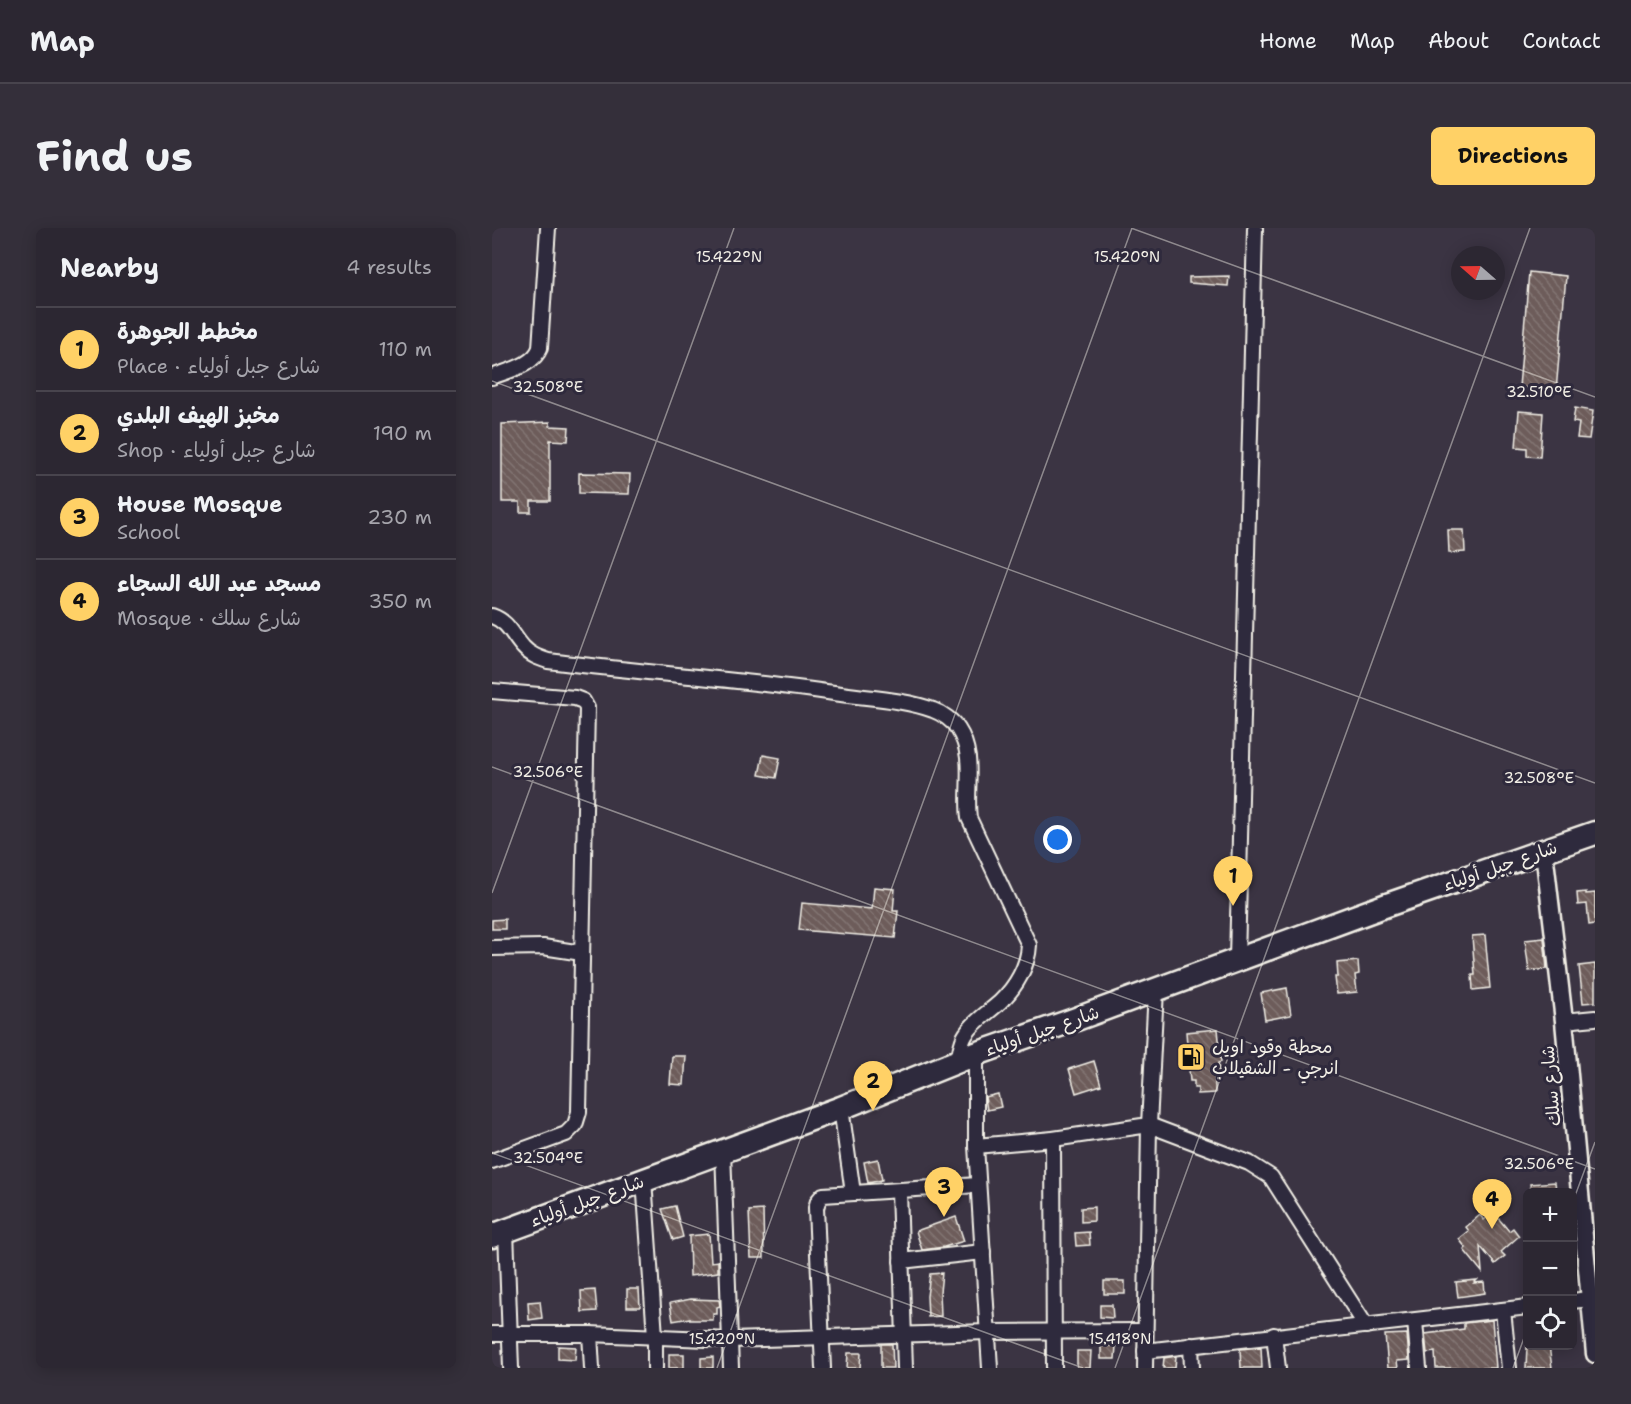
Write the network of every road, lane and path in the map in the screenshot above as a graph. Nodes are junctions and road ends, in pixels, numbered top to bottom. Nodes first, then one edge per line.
1 (548, 228) edge
2 (1255, 228) edge
3 (492, 377) edge
4 (492, 616) edge
5 (492, 691) edge
6 (1595, 832) edge
7 (1544, 851) junction
8 (492, 948) edge
9 (582, 953) junction
10 (1237, 960) junction
11 (1156, 990) junction
12 (1595, 1018) edge
13 (1564, 1021) junction
14 (967, 1057) junction
15 (841, 1108) junction
16 (1149, 1125) junction
17 (1053, 1139) junction
18 (976, 1146) junction
19 (723, 1151) junction
20 (492, 1161) edge
21 (644, 1180) junction
22 (978, 1185) junction
23 (899, 1191) junction
24 (853, 1193) junction
25 (499, 1233) edge
26 (1589, 1249) edge
27 (982, 1252) junction
28 (901, 1261) junction
29 (1581, 1300) edge
30 (1523, 1308) edge
31 (1503, 1310) junction
32 (1415, 1321) junction
33 (1366, 1326) junction
34 (1145, 1331) junction
35 (988, 1332) junction
36 (1055, 1333) junction
37 (492, 1334) edge
38 (510, 1334) junction
39 (590, 1334) junction
40 (903, 1335) junction
41 (1274, 1335) junction
42 (655, 1336) junction
43 (821, 1336) junction
44 (730, 1340) junction
45 (1191, 1345) junction
46 (1145, 1351) junction
47 (1595, 1354) edge
48 (511, 1368) edge
49 (592, 1368) edge
50 (655, 1368) edge
51 (731, 1368) edge
52 (823, 1368) edge
53 (904, 1368) edge
54 (990, 1368) edge
55 (1054, 1368) edge
56 (1145, 1368) edge
57 (1192, 1368) edge
58 (1278, 1368) edge
59 (1419, 1368) edge
60 (1509, 1368) edge

1 - 3 street
2 - 10 street
4 - 14 street
5 - 9 street
6 - 7 highway, شارع جبل أولياء
7 - 10 highway, شارع جبل أولياء
7 - 13 street, شارع سلك
8 - 9 street
9 - 20 street
10 - 11 highway, شارع جبل أولياء
11 - 14 highway, شارع جبل أولياء
11 - 16 street
12 - 13 street
13 - 26 street, شارع سلك
14 - 15 highway, شارع جبل أولياء
14 - 18 street
15 - 19 highway, شارع جبل أولياء
15 - 24 street
16 - 17 street
16 - 33 street
16 - 34 street
17 - 18 street
17 - 36 street
18 - 22 street
19 - 21 highway, شارع جبل أولياء
19 - 44 street
21 - 25 highway, شارع جبل أولياء
21 - 42 street
22 - 23 street
22 - 27 street
23 - 24 street
23 - 28 street
24 - 43 street
25 - 38 street
26 - 29 street, شارع سلك
27 - 28 street
27 - 35 street
28 - 40 street
29 - 47 street, شارع سلك
30 - 31 street
31 - 32 street
31 - 60 street
32 - 33 street
32 - 59 street
33 - 41 street
34 - 36 street
34 - 46 street
35 - 36 street
35 - 40 street
35 - 54 street
36 - 55 street
37 - 38 street
38 - 39 street
38 - 48 street
39 - 42 street
39 - 49 street
40 - 43 street
40 - 53 street
41 - 45 street
41 - 58 street
42 - 44 street
42 - 50 street
43 - 44 street
43 - 52 street
44 - 51 street
45 - 46 street
45 - 57 street
46 - 56 street

